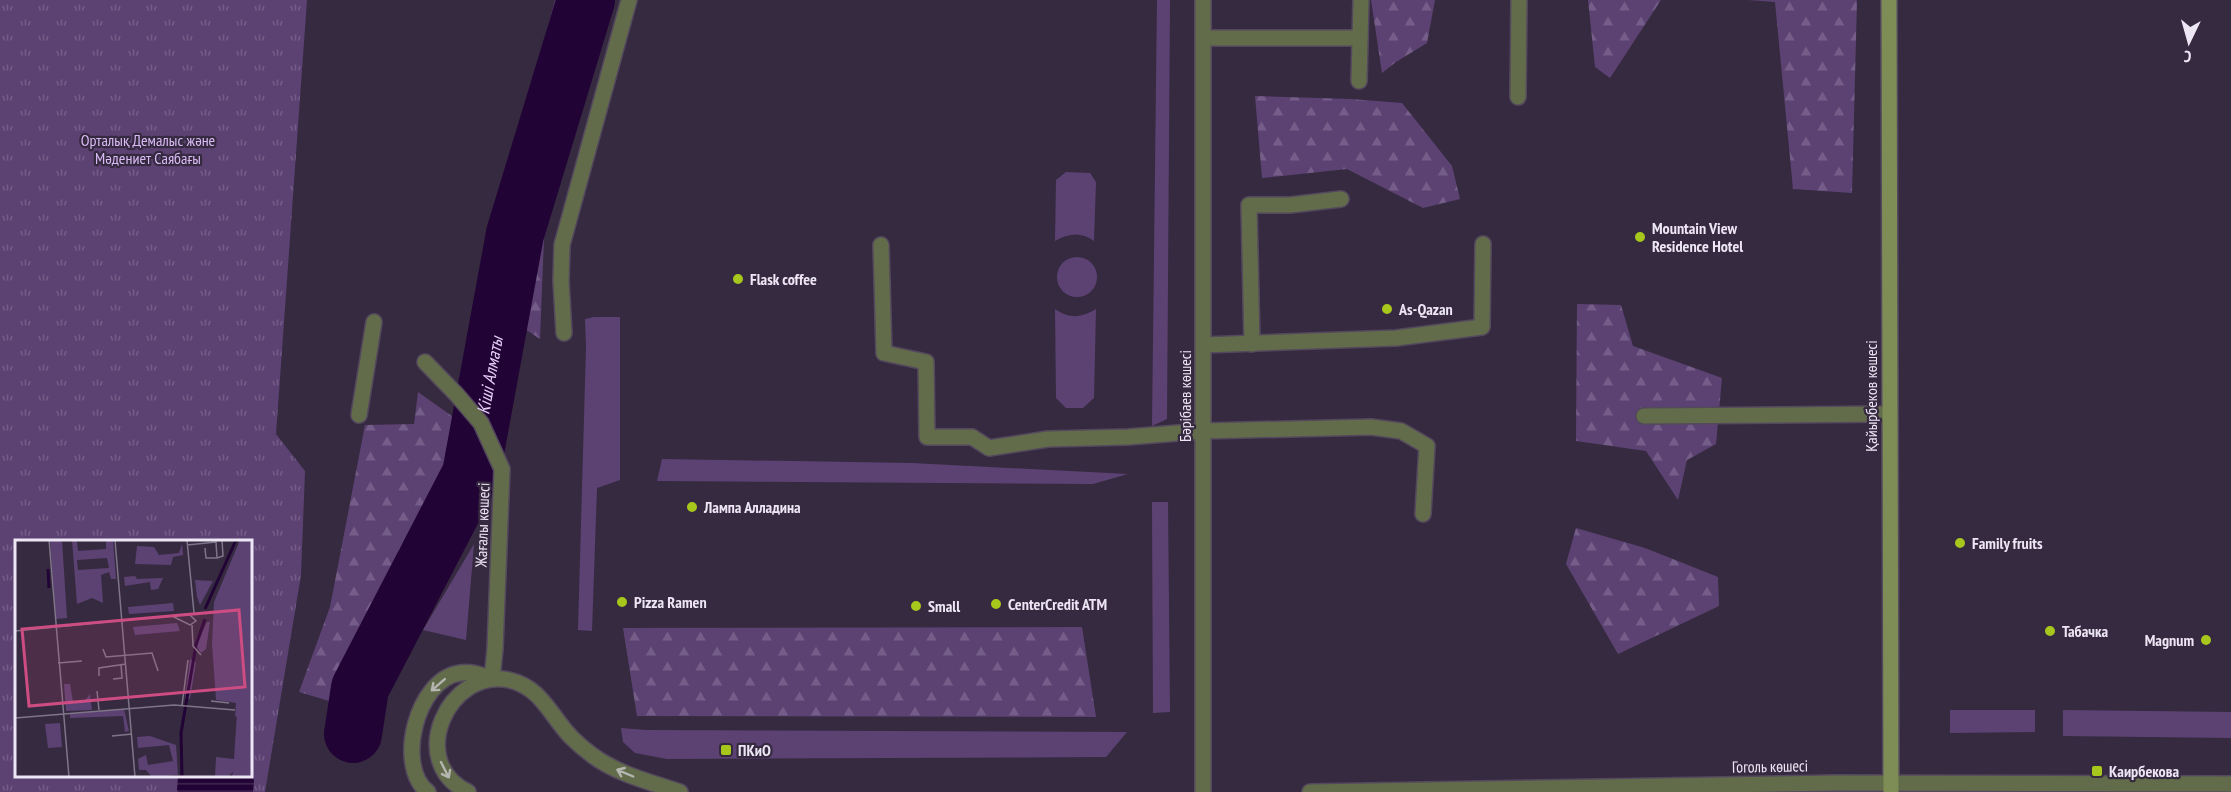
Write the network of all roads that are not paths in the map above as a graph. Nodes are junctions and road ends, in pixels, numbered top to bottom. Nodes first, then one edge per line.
1 (629, 0) edge
2 (1203, 0) edge
3 (1360, 0) edge
4 (1519, 0) edge
5 (1889, 0) edge
6 (1203, 38) junction
7 (1360, 38) junction
8 (1359, 81) dead end
9 (1518, 97) dead end
10 (1341, 200) dead end
11 (1483, 244) dead end
12 (881, 245) dead end
13 (374, 322) dead end
14 (564, 333) dead end
15 (1252, 344) junction
16 (1203, 345) junction
17 (425, 362) dead end
18 (1889, 414) junction
19 (359, 415) dead end
20 (1644, 416) dead end
21 (1203, 430) junction
22 (1423, 514) dead end
23 (492, 679) junction
24 (2231, 784) edge
25 (1891, 788) edge
26 (428, 792) edge
27 (468, 792) edge
28 (680, 792) edge
29 (1203, 792) edge
30 (1310, 792) edge

1 - 14 street
2 - 6 street, Бәрібаев көшесі
3 - 7 street
4 - 9 street
5 - 18 main road, Қайырбеков көшесі
6 - 7 street
6 - 16 street, Бәрібаев көшесі
7 - 8 street
10 - 15 street
11 - 15 street
12 - 21 street
13 - 19 street
15 - 16 street
16 - 21 street, Бәрібаев көшесі
17 - 23 street, Жағалы көшесі
18 - 20 street
18 - 25 main road, Қайырбеков көшесі
21 - 22 street
21 - 29 street, Бәрібаев көшесі
23 -> 26 street
23 -> 27 street
28 -> 23 street
24 - 25 street, Гоголь көшесі
25 - 30 street, Гоголь көшесі

